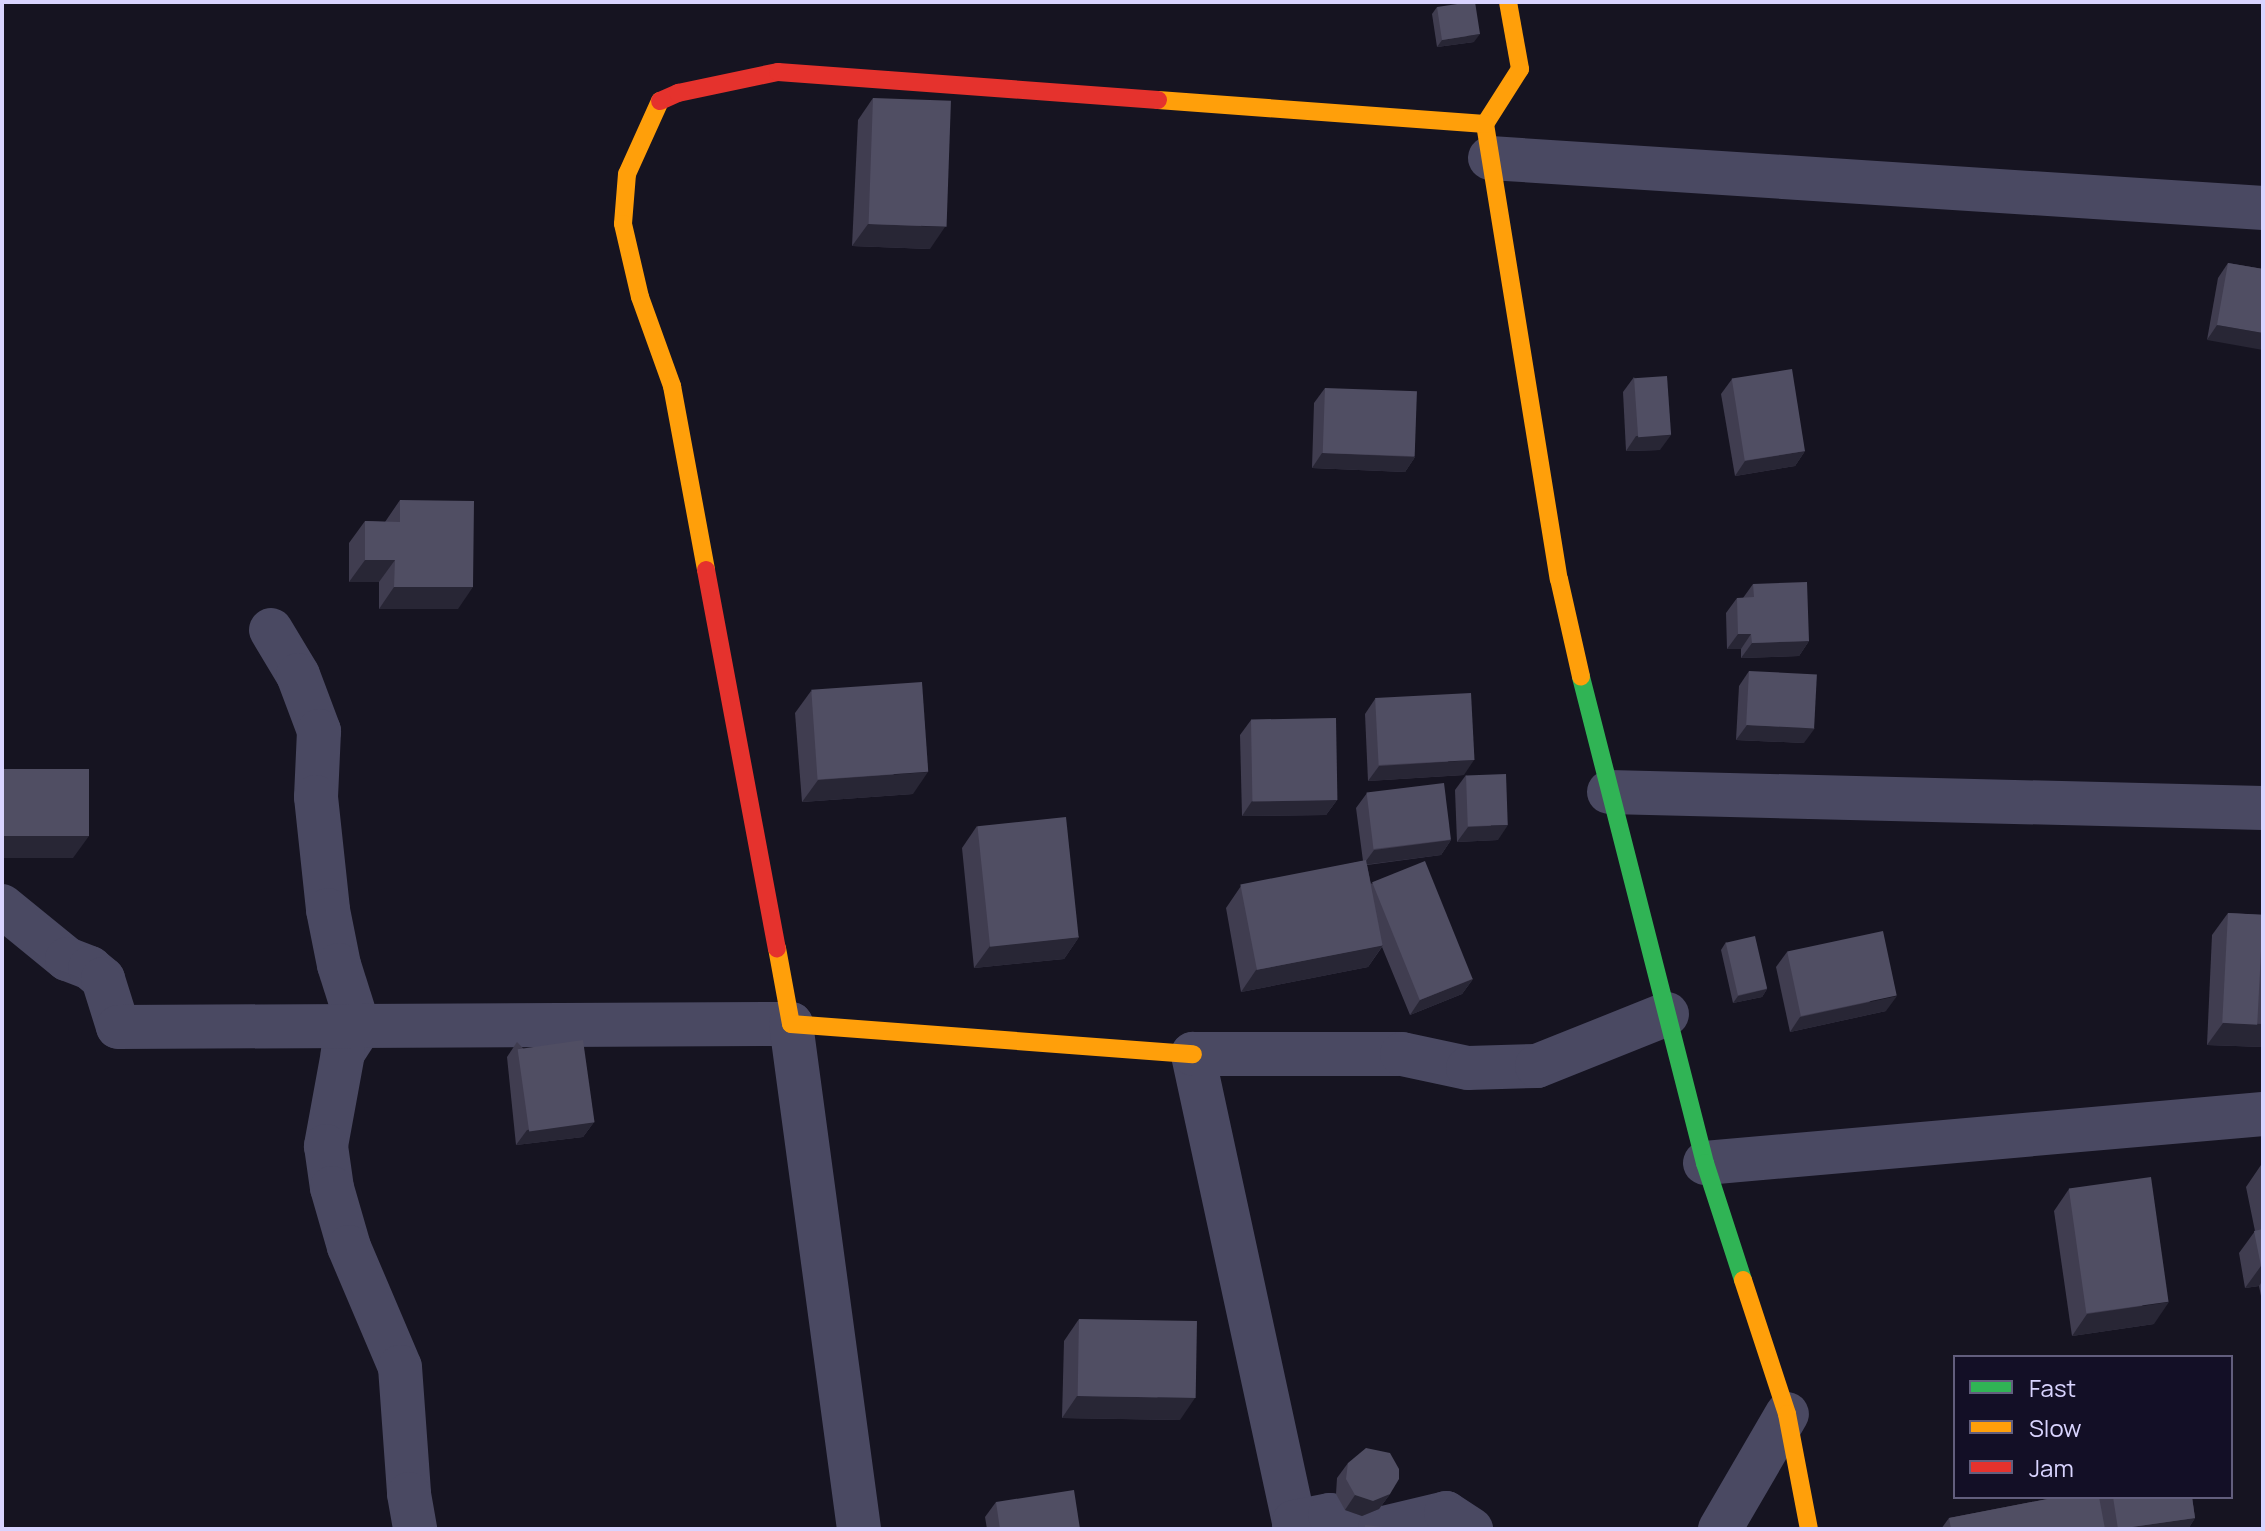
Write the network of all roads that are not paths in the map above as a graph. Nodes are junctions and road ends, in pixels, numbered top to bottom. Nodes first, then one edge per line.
1 (1508, 2) edge
2 (1487, 141) junction
3 (2263, 208) edge
4 (271, 630) dead end
5 (1609, 792) junction
6 (2263, 808) edge
7 (2, 906) edge
8 (1667, 1014) junction
9 (791, 1024) junction
10 (359, 1028) junction
11 (1193, 1054) junction
12 (2263, 1114) edge
13 (1705, 1163) junction
14 (1787, 1414) junction
15 (1294, 1525) edge
16 (415, 1529) edge
17 (859, 1529) edge
18 (1372, 1529) edge
19 (1380, 1529) edge
20 (1471, 1529) edge
21 (1720, 1529) edge
22 (1809, 1529) edge

1 - 2 street
2 - 3 street
2 - 5 street
2 - 9 street
4 - 10 street
5 - 6 street
5 - 8 street
7 - 10 street
8 - 11 street
8 - 13 street
9 - 10 street
9 - 11 street
9 - 17 street
10 - 16 street
11 - 15 street
12 - 13 street
13 - 14 street
14 - 21 street
14 - 22 street
15 - 18 street
19 - 20 street

